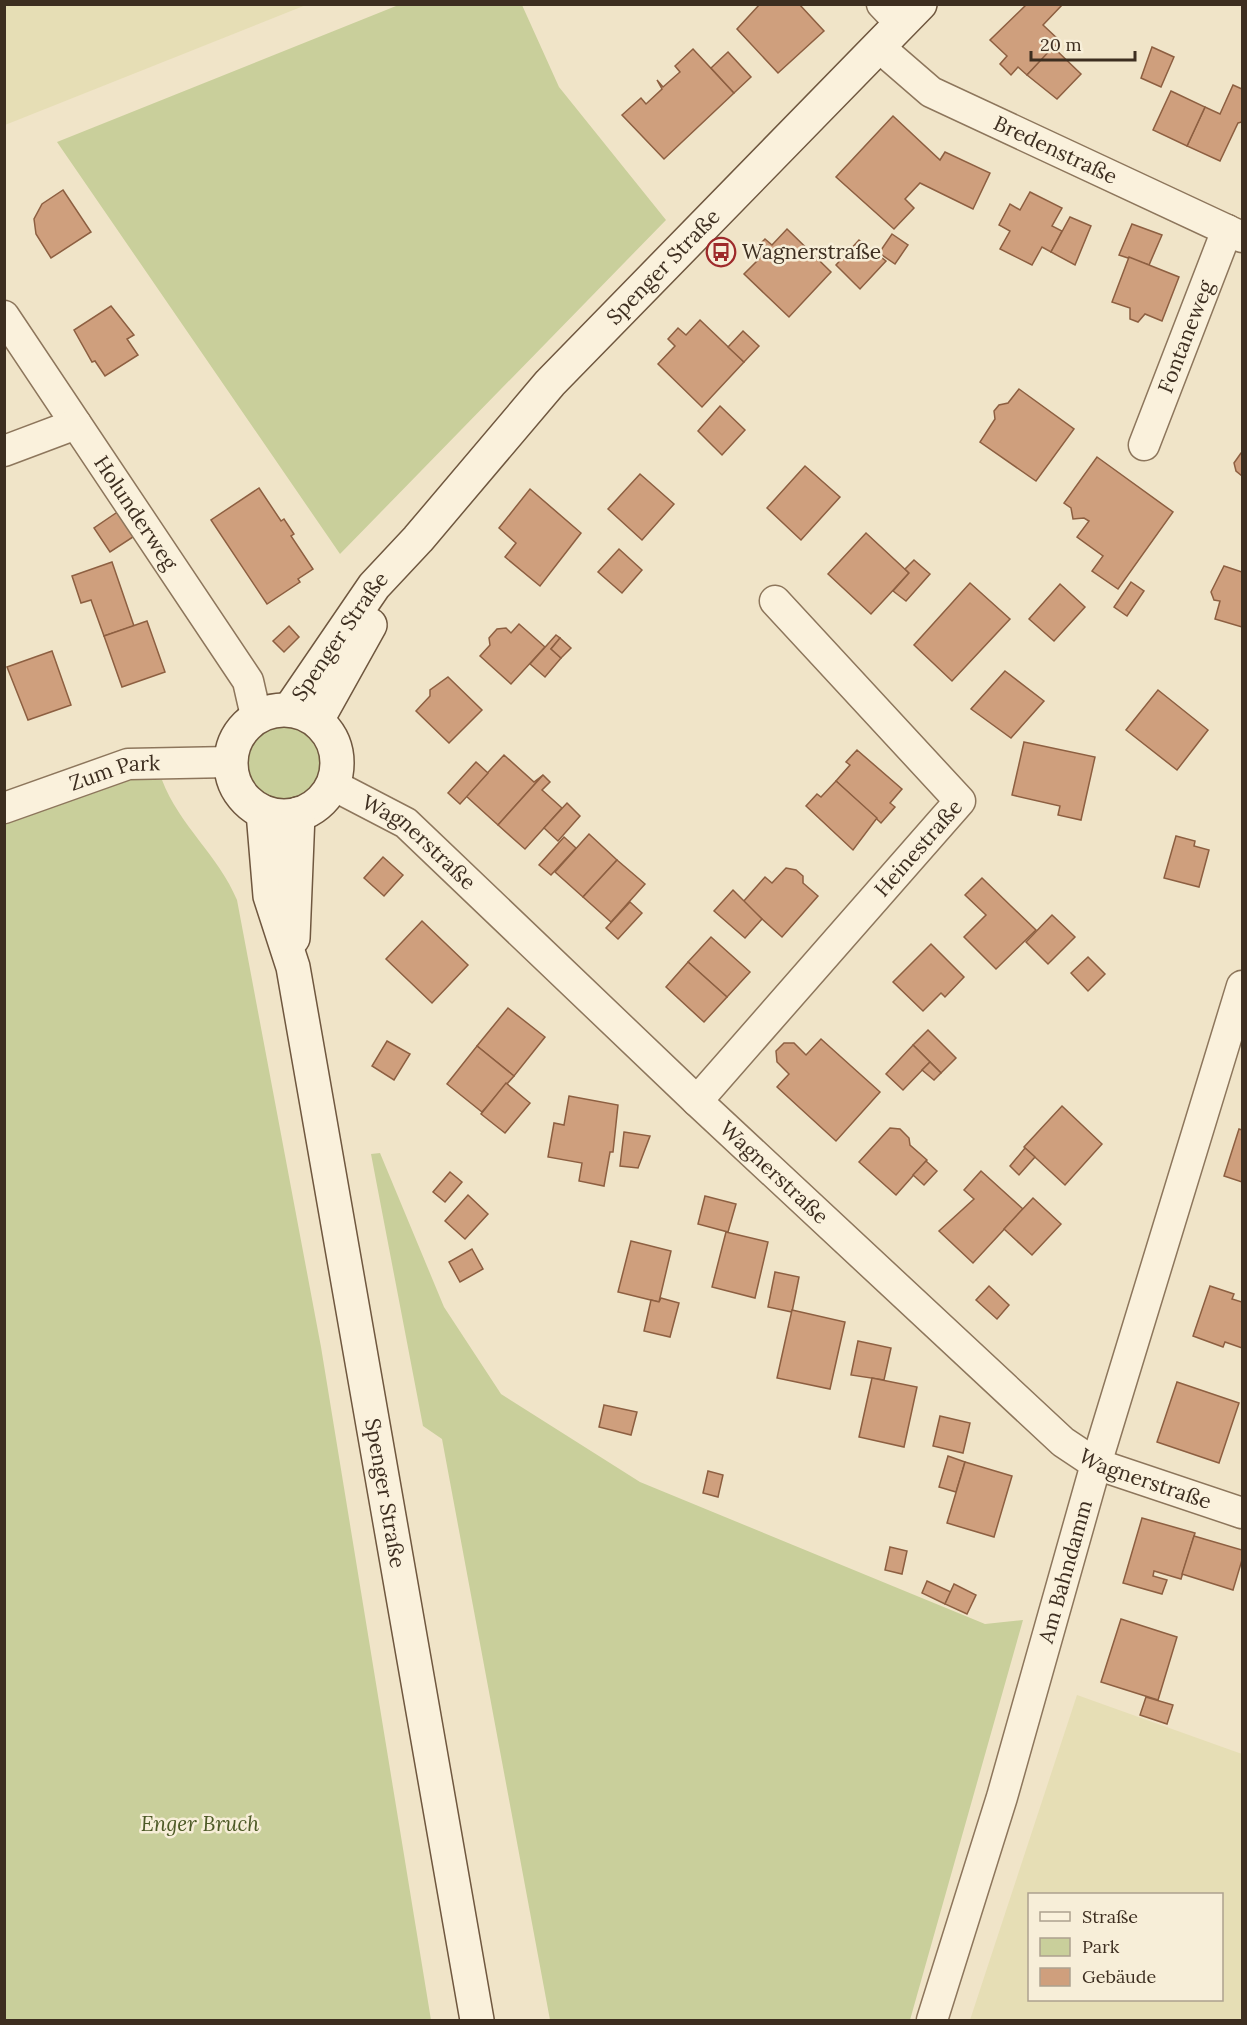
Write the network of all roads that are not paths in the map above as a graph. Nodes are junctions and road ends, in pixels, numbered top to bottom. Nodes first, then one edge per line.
1 (896, 20) edge
2 (1235, 234) edge
3 (4, 316) edge
4 (76, 424) junction
5 (1144, 445) dead end
6 (4, 451) edge
7 (775, 601) dead end
8 (304, 715) junction
9 (255, 716) junction
10 (230, 762) junction
11 (333, 785) junction
12 (4, 808) edge
13 (263, 812) junction
14 (298, 814) junction
15 (293, 967) junction
16 (1242, 986) edge
17 (697, 1101) junction
18 (1096, 1464) junction
19 (1242, 1513) edge
20 (477, 2020) edge
21 (932, 2020) edge

1 - 2 street, Bredenstraße
1 - 8 street, Spenger Straße
2 - 5 street, Fontaneweg
3 - 4 street, Holunderweg
4 - 6 street
4 - 9 street, Holunderweg
7 - 17 street, Heinestraße
8 - 9 street
8 - 11 street
9 - 10 street
10 - 12 street, Zum Park
10 - 13 street
11 - 14 street
11 - 17 street, Wagnerstraße
13 - 14 street
13 - 15 street, Spenger Straße
14 - 15 street, Spenger Straße
15 - 20 street, Spenger Straße
16 - 18 street, Am Bahndamm
17 - 18 street, Wagnerstraße
18 - 19 street, Wagnerstraße
18 - 21 street, Am Bahndamm

